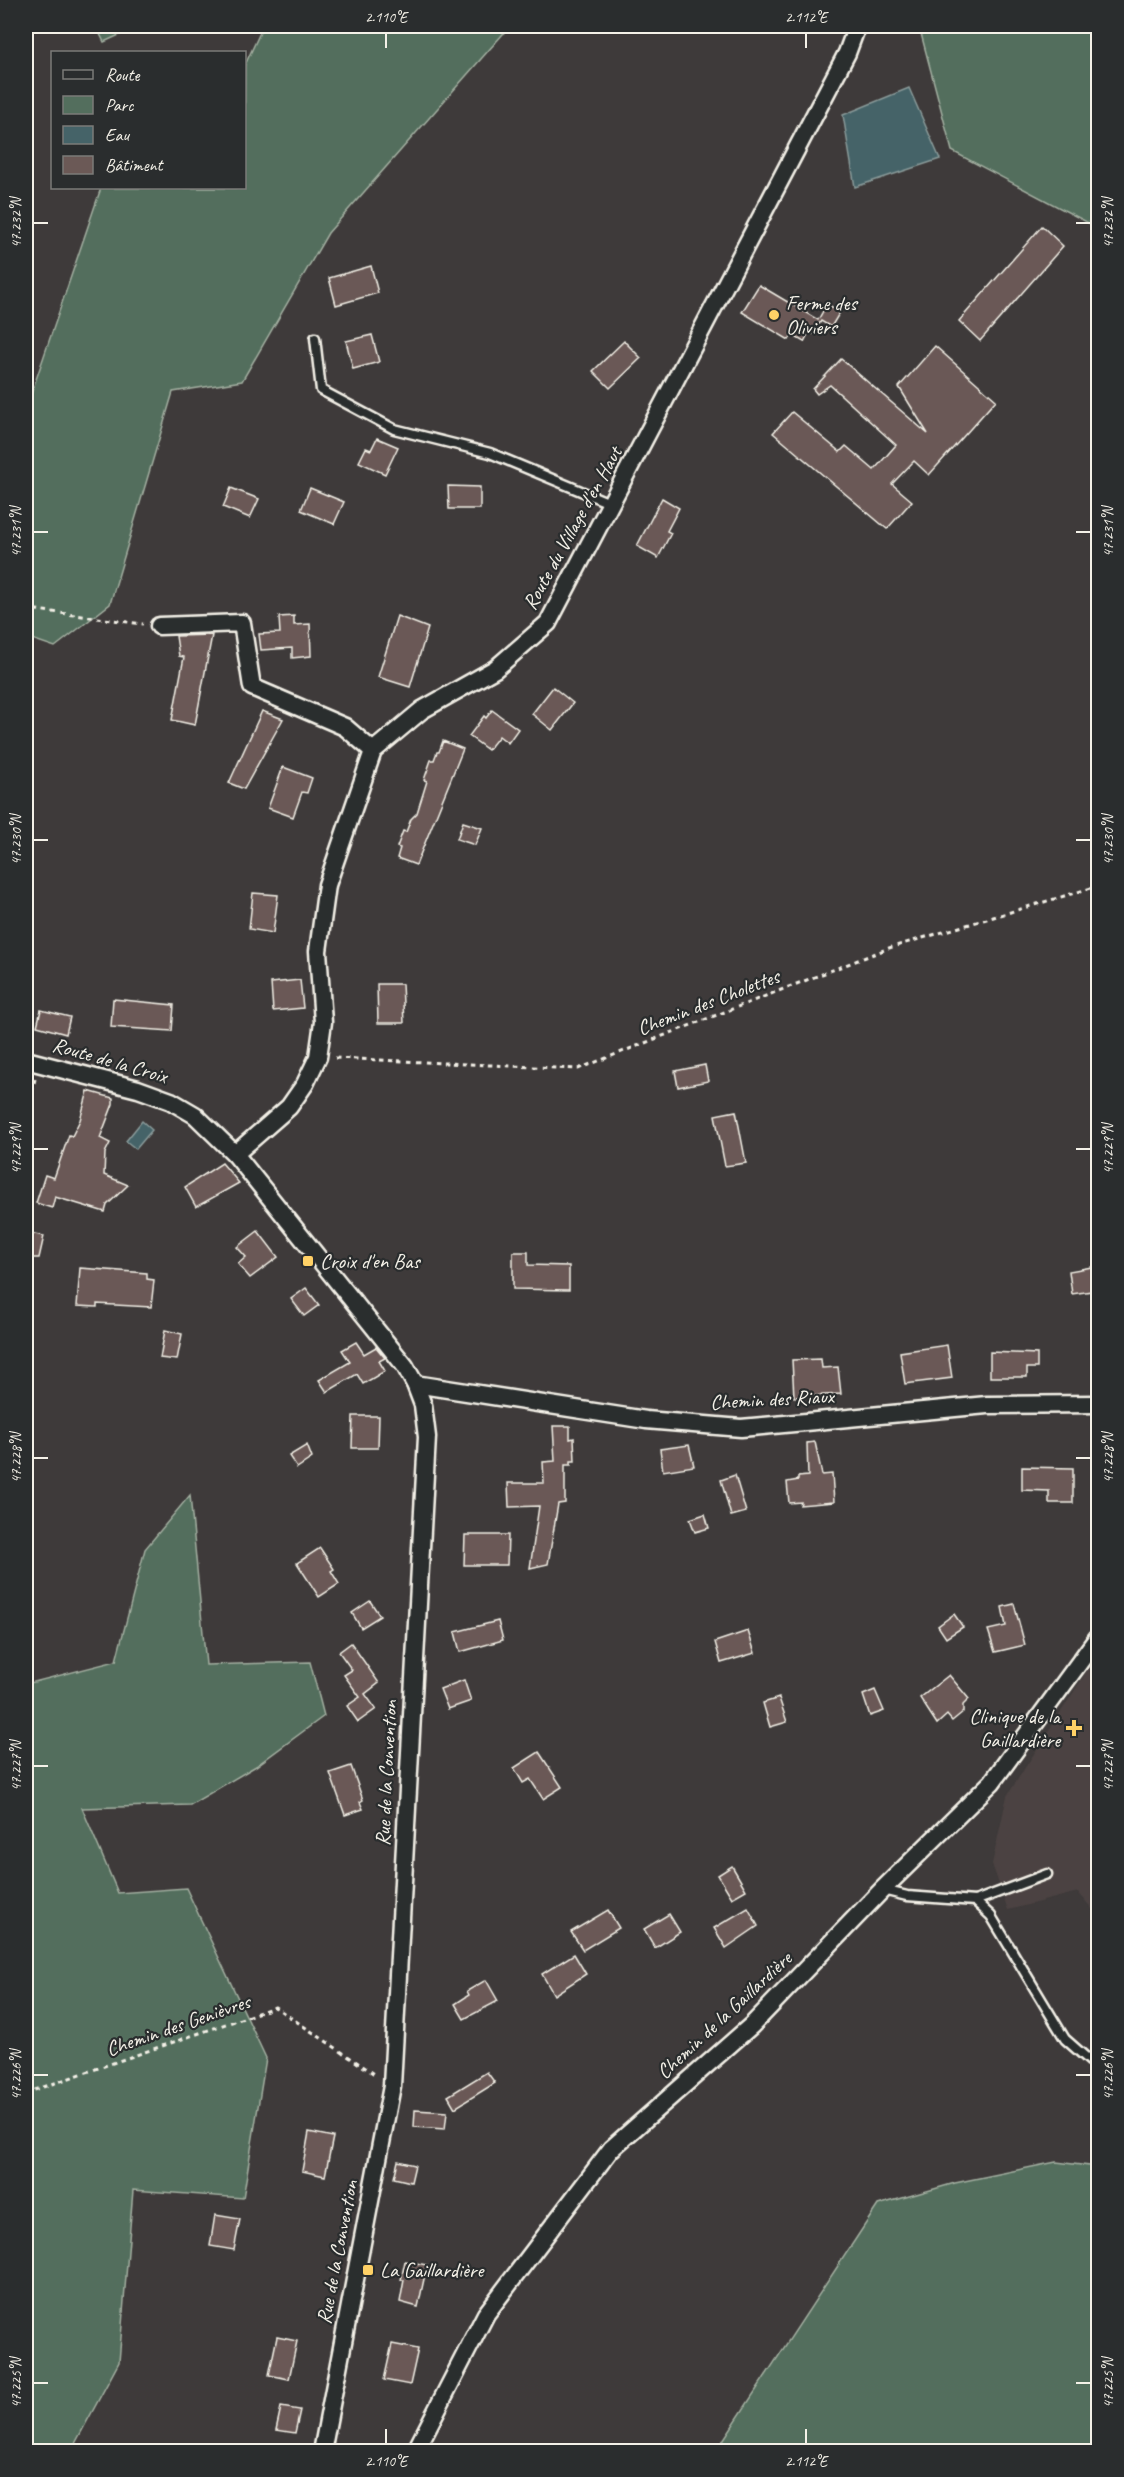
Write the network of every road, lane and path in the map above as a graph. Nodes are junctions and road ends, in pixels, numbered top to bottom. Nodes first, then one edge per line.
1 (857, 26) edge
2 (315, 338) dead end
3 (612, 504) junction
4 (26, 613) edge
5 (159, 626) joint
6 (373, 751) junction
7 (1098, 886) edge
8 (318, 1057) junction
9 (32, 1061) edge
10 (26, 1118) edge
11 (235, 1154) junction
12 (415, 1384) junction
13 (1098, 1404) edge
14 (1097, 1643) edge
15 (1047, 1874) dead end
16 (882, 1890) junction
17 (975, 1901) junction
18 (1098, 2068) edge
19 (392, 2086) junction
20 (26, 2093) edge
21 (322, 2451) edge
22 (415, 2451) edge

1 - 3 street, Route du Village d'en Haut
2 - 3 lane
3 - 6 street, Route du Village d'en Haut
4 - 5 path
5 - 6 street
6 - 8 street
7 - 8 path, Chemin des Cholettes
8 - 11 street
9 - 10 path
9 - 11 street, Route de la Croix
11 - 12 street, Rue de la Convention
12 - 13 street, Chemin des Riaux
12 - 19 street, Rue de la Convention
14 - 16 street, Chemin de la Gaillardière
15 - 17 lane
16 - 17 lane
16 - 22 street, Chemin de la Gaillardière
17 - 18 lane
19 - 20 path, Chemin des Genièvres
19 - 21 street, Rue de la Convention

